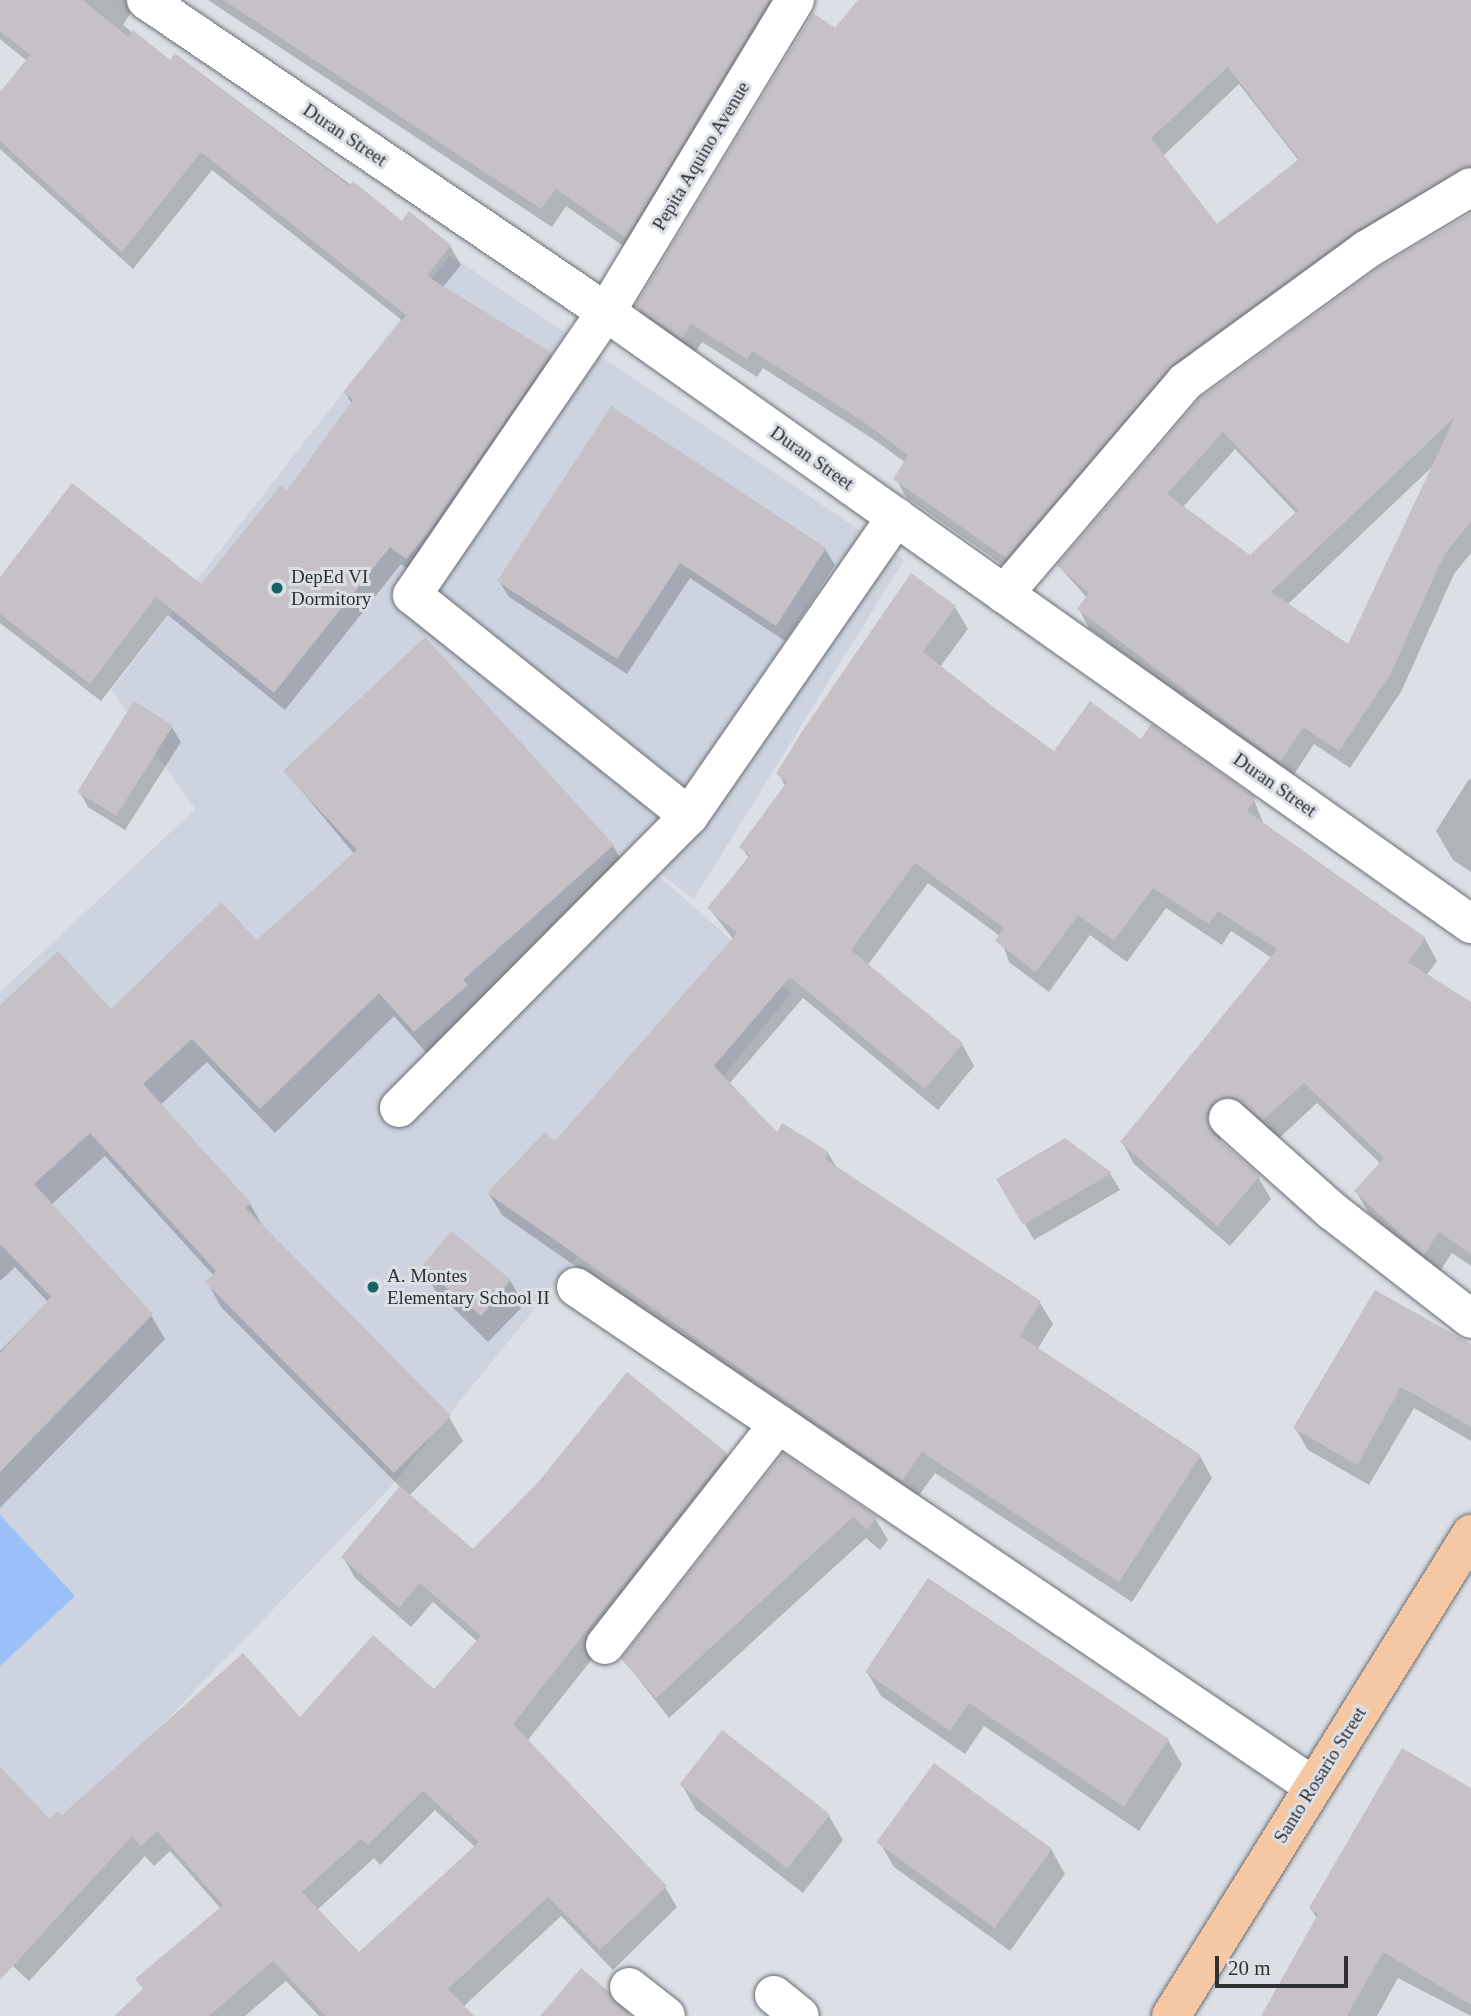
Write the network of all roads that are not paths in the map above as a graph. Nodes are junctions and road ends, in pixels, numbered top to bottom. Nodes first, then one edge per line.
1 (146, 0) edge
2 (795, 0) edge
3 (1471, 187) edge
4 (606, 312) junction
5 (895, 517) junction
6 (1004, 594) junction
7 (689, 816) junction
8 (1471, 924) edge
9 (399, 1108) dead end
10 (1227, 1118) dead end
11 (576, 1287) dead end
12 (1471, 1320) edge
13 (778, 1424) junction
14 (1471, 1534) edge
15 (605, 1644) dead end
16 (1313, 1786) junction
17 (629, 1987) dead end
18 (666, 2016) edge
19 (1171, 2016) edge

1 - 4 street, Duran Street
2 - 4 street, Pepita Aquino Avenue
3 - 6 street
4 - 5 street, Duran Street
4 - 7 street, Pepita Aquino Avenue
5 - 6 street, Duran Street
5 - 7 street
6 - 8 street, Duran Street
7 - 9 street
10 - 12 street
11 - 13 street
13 - 15 street
13 - 16 street
14 - 16 main road, Santo Rosario Street
16 - 19 main road, Santo Rosario Street
17 - 18 street

